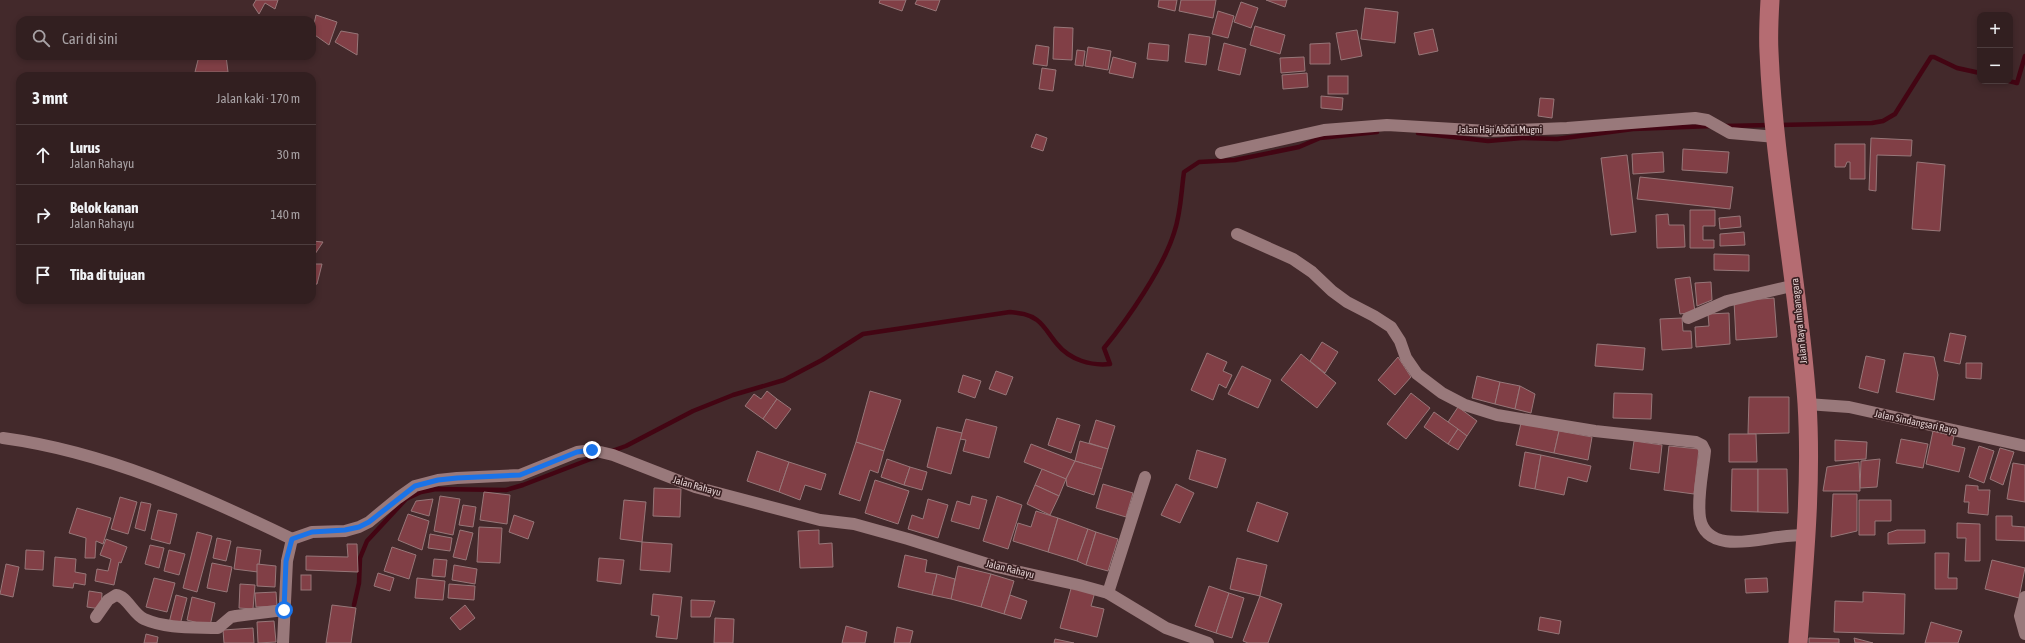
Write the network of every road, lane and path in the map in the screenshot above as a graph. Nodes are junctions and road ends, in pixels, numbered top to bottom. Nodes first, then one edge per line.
1 (1770, 0) edge
2 (1775, 128) junction
3 (1221, 153) dead end
4 (1237, 234) dead end
5 (1796, 285) junction
6 (1688, 318) dead end
7 (1807, 404) junction
8 (3, 438) dead end
9 (2025, 446) edge
10 (1145, 477) dead end
11 (1806, 534) junction
12 (292, 539) junction
13 (1108, 593) junction
14 (2025, 598) edge
15 (284, 610) junction
16 (96, 617) dead end
17 (2025, 634) edge
18 (283, 643) edge
19 (1208, 643) edge
20 (1798, 643) edge

1 - 2 highway, Jalan Raya Imbanagara
2 - 3 street, Jalan Haji Abdul Mugni
2 - 5 highway, Jalan Raya Imbanagara
4 - 11 street
5 - 6 street
5 - 7 highway, Jalan Raya Imbanagara
7 - 9 street, Jalan Sindangsari Raya
7 - 11 highway, Jalan Raya Imbanagara
8 - 12 street
10 - 13 street
11 - 20 highway, Jalan Raya Imbanagara
12 - 13 street, Jalan Rahayu
12 - 15 street
13 - 19 street, Jalan Rahayu
14 - 17 street
15 - 16 street
15 - 18 street

